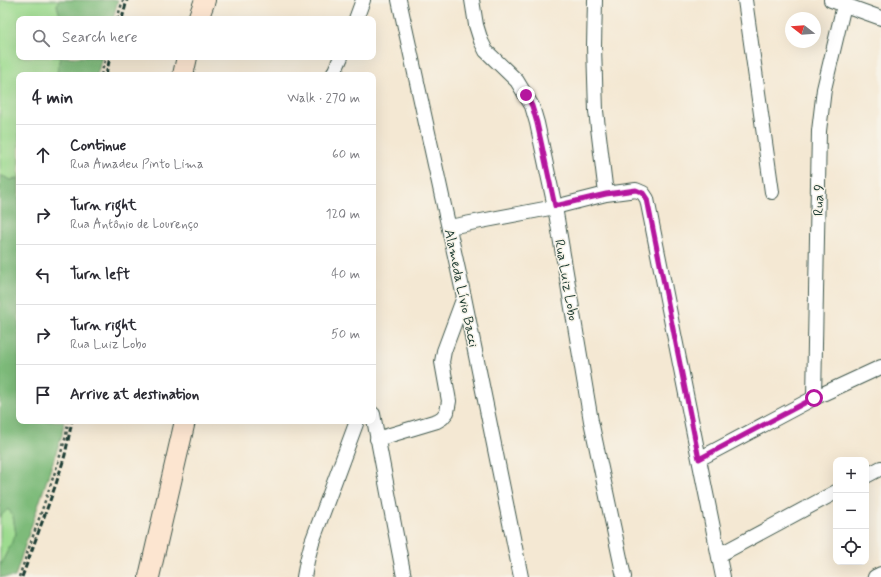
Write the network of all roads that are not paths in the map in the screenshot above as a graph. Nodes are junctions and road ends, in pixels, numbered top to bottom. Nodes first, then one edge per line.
1 (205, 0) edge
2 (363, 0) edge
3 (399, 0) edge
4 (472, 0) edge
5 (595, 0) edge
6 (745, 0) edge
7 (838, 2) edge
8 (199, 16) edge
9 (357, 16) edge
10 (881, 18) edge
11 (186, 60) edge
12 (340, 60) edge
13 (184, 72) edge
14 (335, 72) edge
15 (772, 192) dead end
16 (606, 194) junction
17 (555, 206) junction
18 (449, 226) junction
19 (464, 297) junction
20 (881, 367) edge
21 (814, 398) junction
22 (184, 424) edge
23 (356, 424) edge
24 (375, 424) edge
25 (377, 439) junction
26 (699, 459) junction
27 (881, 468) edge
28 (869, 474) edge
29 (834, 493) edge
30 (719, 555) junction
31 (881, 574) edge
32 (149, 577) edge
33 (304, 577) edge
34 (404, 577) edge
35 (522, 577) edge
36 (624, 577) edge
37 (723, 577) edge
38 (875, 577) edge

1 - 8 main road
2 - 9 street
3 - 18 street, Alameda Lívio Bacci
4 - 17 street, Rua Luiz Lobo
5 - 16 street
6 - 15 street
7 - 10 street
7 - 21 street, Rua 9
11 - 13 main road
12 - 14 street
16 - 17 street
16 - 26 street
17 - 18 street
17 - 36 street, Rua Luiz Lobo
18 - 19 street, Alameda Lívio Bacci
19 - 25 street
19 - 35 street, Alameda Lívio Bacci
20 - 21 street
21 - 26 street
22 - 32 main road
23 - 33 street
24 - 25 street
25 - 34 street
26 - 30 street
27 - 28 street
29 - 30 street
30 - 37 street
31 - 38 street

